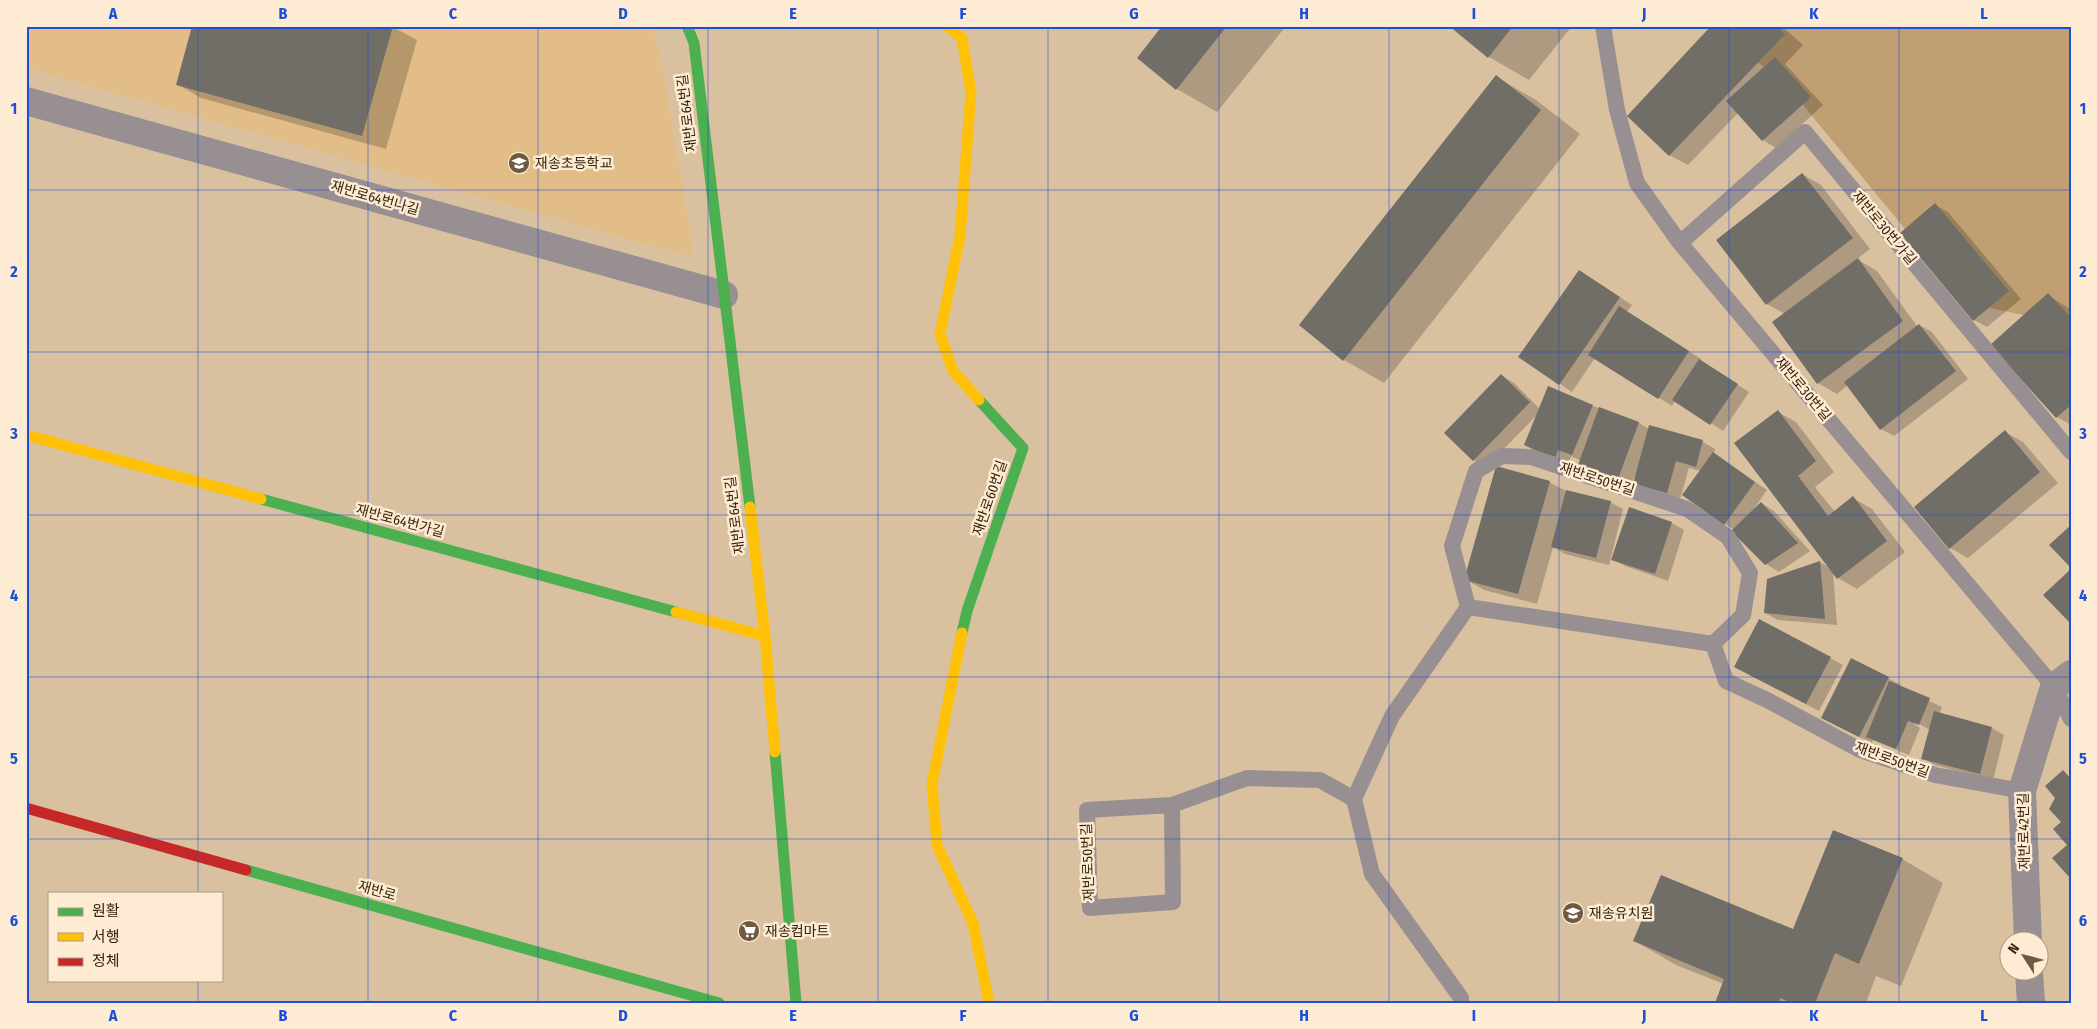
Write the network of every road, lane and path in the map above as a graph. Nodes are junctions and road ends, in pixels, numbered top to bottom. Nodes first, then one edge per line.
1 (687, 26) edge
2 (947, 26) edge
3 (1603, 26) edge
4 (26, 101) edge
5 (1680, 243) junction
6 (724, 295) junction
7 (26, 435) edge
8 (2071, 452) edge
9 (1468, 607) junction
10 (765, 636) junction
11 (1713, 644) junction
12 (2062, 681) edge
13 (2071, 719) edge
14 (2022, 791) junction
15 (1354, 799) junction
16 (1172, 805) junction
17 (26, 808) edge
18 (2028, 932) edge
19 (2029, 982) edge
20 (719, 1003) edge
21 (796, 1003) edge
22 (989, 1003) edge
23 (1461, 1003) edge
24 (2030, 1003) edge

1 - 6 street, 재반로64번길
2 - 22 street, 재반로60번길
3 - 5 lane, 재반로30번길
4 - 6 street, 재반로64번나길
5 - 8 lane, 재반로30번가길
5 - 12 lane, 재반로30번길
6 - 10 street, 재반로64번길
7 - 10 street, 재반로64번가길
9 - 11 lane
9 - 11 lane, 재반로50번길
9 - 15 lane
10 - 21 street, 재반로64번길
11 - 14 lane, 재반로50번길
12 - 13 lane, 재반로30번길
12 - 14 street, 재반로42번길
14 - 18 street, 재반로42번길
15 - 16 lane, 재반로50번길
15 - 23 lane
16 - 16 lane, 재반로50번길
17 - 20 street, 재반로
19 - 24 street

